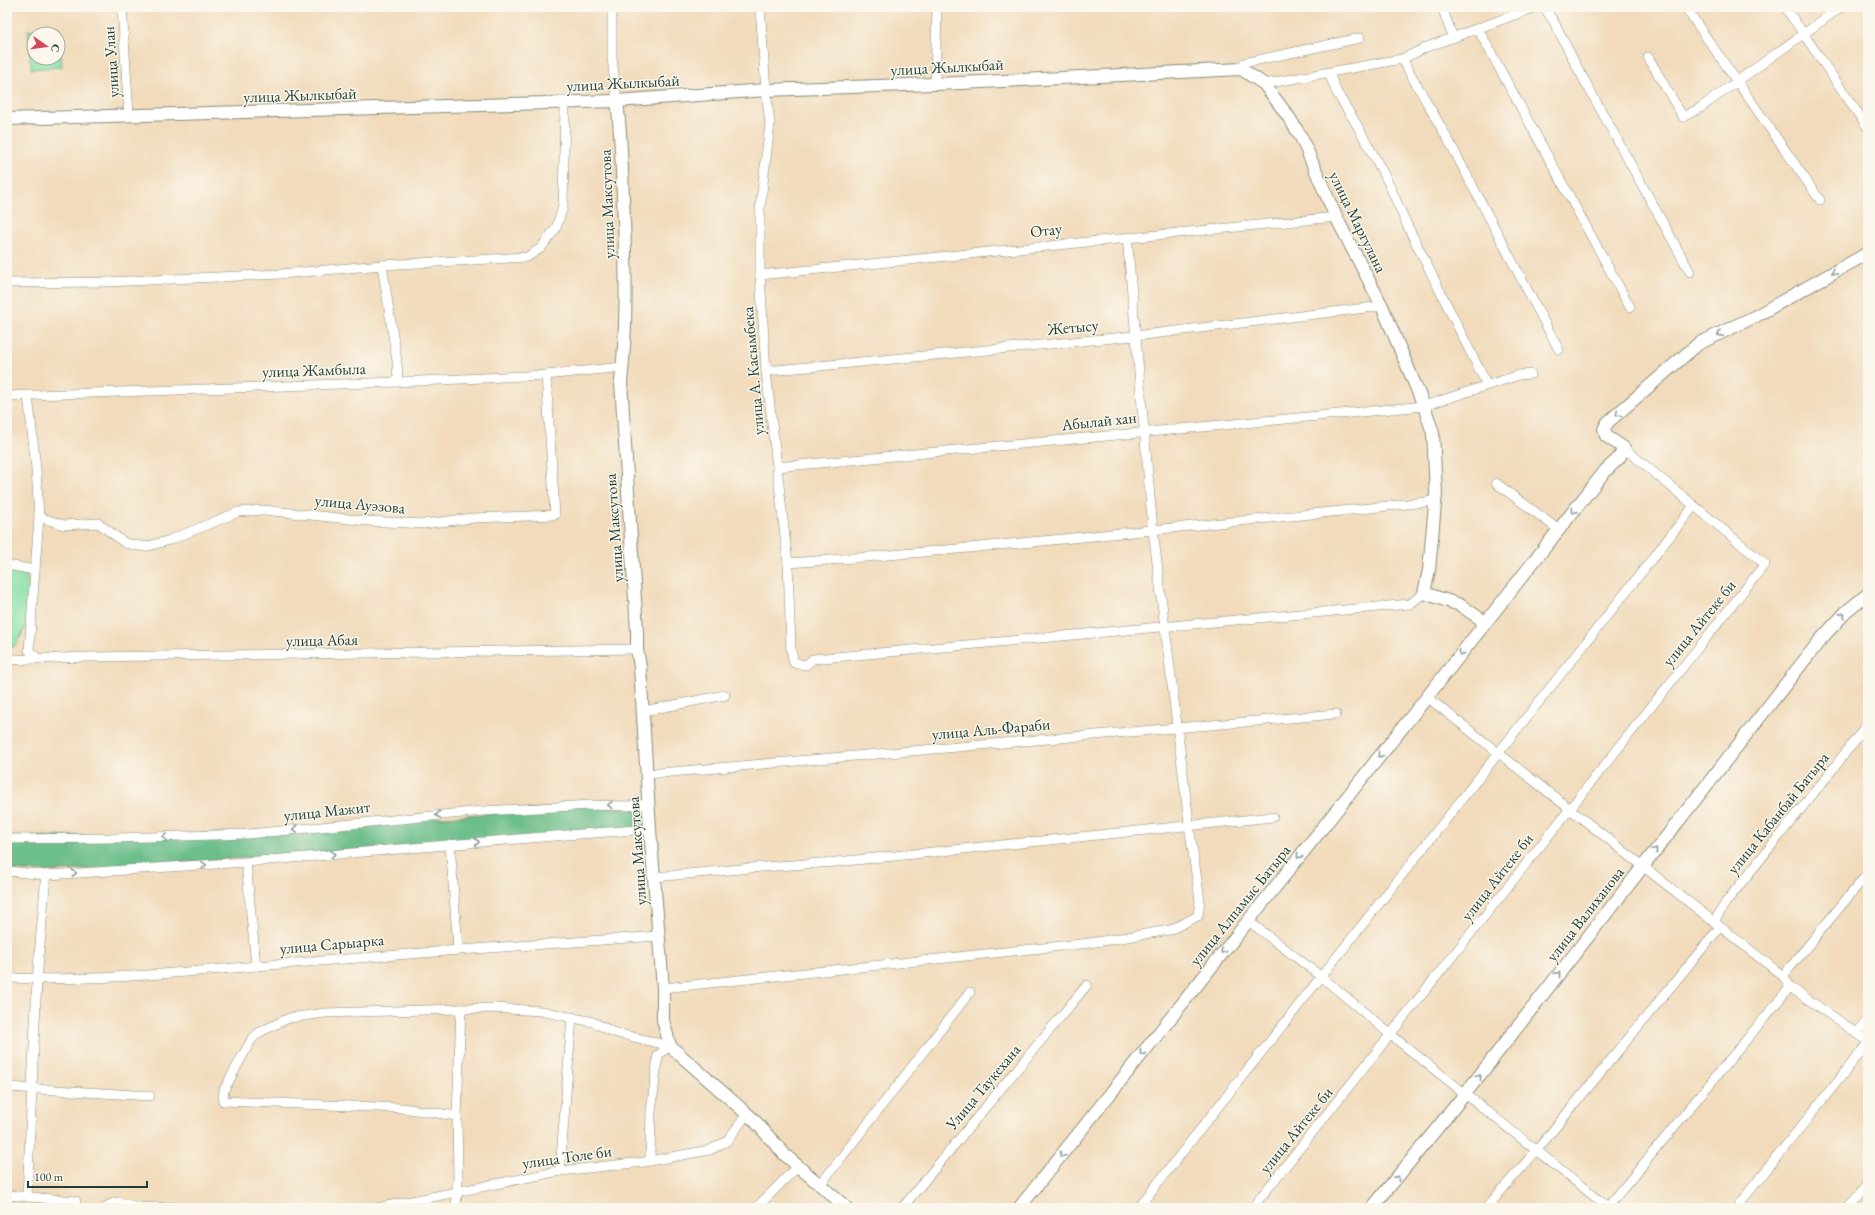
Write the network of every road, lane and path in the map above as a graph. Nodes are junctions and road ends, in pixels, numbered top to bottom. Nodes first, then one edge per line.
1 (134, 7) edge
2 (612, 7) edge
3 (760, 7) edge
4 (937, 7) edge
5 (1442, 7) edge
6 (1536, 7) edge
7 (1544, 7) edge
8 (1685, 7) edge
9 (1785, 7) edge
10 (1841, 7) edge
11 (122, 8) edge
12 (1478, 29) junction
13 (1804, 34) junction
14 (1360, 38) dead end
15 (1453, 38) junction
16 (1648, 57) dead end
17 (1402, 59) junction
18 (1241, 69) junction
19 (1329, 73) junction
20 (1738, 81) junction
21 (935, 84) junction
22 (1264, 84) junction
23 (766, 90) junction
24 (617, 101) junction
25 (565, 103) junction
26 (129, 116) junction
27 (7, 119) edge
28 (1868, 128) edge
29 (1820, 200) dead end
30 (1336, 217) junction
31 (1127, 237) junction
32 (1868, 253) edge
33 (382, 265) junction
34 (1690, 272) dead end
35 (760, 275) junction
36 (7, 283) edge
37 (1382, 306) junction
38 (1630, 307) dead end
39 (1135, 336) junction
40 (1559, 350) dead end
41 (622, 368) junction
42 (766, 372) junction
43 (1531, 374) dead end
44 (546, 375) junction
45 (398, 382) junction
46 (1487, 384) junction
47 (28, 395) junction
48 (7, 396) edge
49 (1424, 406) junction
50 (1145, 432) junction
51 (1624, 448) junction
52 (777, 467) junction
53 (1496, 483) dead end
54 (1434, 501) junction
55 (1694, 506) junction
56 (39, 517) junction
57 (1153, 530) junction
58 (1559, 530) junction
59 (788, 563) junction
60 (7, 565) edge
61 (36, 570) junction
62 (1424, 593) junction
63 (1868, 594) edge
64 (1485, 622) junction
65 (1164, 628) junction
66 (637, 650) junction
67 (36, 658) junction
68 (7, 660) edge
69 (725, 695) dead end
70 (1427, 697) junction
71 (644, 711) junction
72 (1336, 714) dead end
73 (1868, 723) edge
74 (1178, 728) junction
75 (1499, 751) junction
76 (648, 774) junction
77 (649, 804) junction
78 (1570, 808) junction
79 (1273, 817) dead end
80 (1189, 826) junction
81 (650, 829) junction
82 (7, 839) edge
83 (450, 844) junction
84 (246, 862) junction
85 (1643, 866) junction
86 (7, 871) edge
87 (1868, 873) edge
88 (46, 874) junction
89 (655, 877) junction
90 (1247, 920) junction
91 (1717, 925) junction
92 (659, 936) junction
93 (458, 949) junction
94 (256, 966) junction
95 (1784, 976) junction
96 (1322, 977) junction
97 (7, 978) edge
98 (37, 980) junction
99 (1087, 985) dead end
100 (1790, 987) junction
101 (663, 988) junction
102 (970, 992) dead end
103 (461, 1009) junction
104 (572, 1017) junction
105 (1868, 1019) edge
106 (1857, 1033) junction
107 (1391, 1035) junction
108 (1868, 1042) edge
109 (670, 1046) junction
110 (7, 1087) edge
111 (32, 1089) junction
112 (1465, 1094) junction
113 (150, 1096) dead end
114 (747, 1114) junction
115 (458, 1116) junction
116 (1536, 1151) junction
117 (650, 1161) junction
118 (798, 1166) junction
119 (560, 1171) junction
120 (1868, 1183) edge
121 (820, 1185) junction
122 (458, 1191) junction
123 (7, 1195) edge
124 (27, 1196) junction
125 (76, 1201) dead end
126 (141, 1207) edge
127 (105, 1208) edge
128 (200, 1208) edge
129 (376, 1208) edge
130 (456, 1208) edge
131 (756, 1208) edge
132 (846, 1208) edge
133 (902, 1208) edge
134 (1019, 1208) edge
135 (1138, 1208) edge
136 (1252, 1208) edge
137 (1372, 1208) edge
138 (1486, 1208) edge
139 (1608, 1208) edge
140 (1736, 1208) edge
141 (1848, 1208) edge

1 - 11 street
2 - 24 street, улица Максутова
3 - 23 street, улица А. Касымбека
4 - 21 street
5 - 15 street
6 - 12 street
7 - 34 street
8 - 20 street
9 - 13 street
10 - 13 street
11 - 26 street, улица Улан
12 - 15 street
12 - 38 street
13 - 20 street
13 - 28 street
14 - 18 street
15 - 17 street
16 - 20 street
17 - 19 street
17 - 40 street
18 - 21 street, улица Жылкыбай
18 - 22 street, улица Маргулана
19 - 22 street
19 - 46 street
20 - 29 street
21 - 23 street, улица Жылкыбай
22 - 30 street, улица Маргулана
23 - 24 street, улица Жылкыбай
23 - 35 street, улица А. Касымбека
24 - 25 street, улица Жылкыбай
24 - 41 street, улица Максутова
25 - 26 street, улица Жылкыбай
25 - 33 street
26 - 27 street, улица Жылкыбай
30 - 31 street, Отау
30 - 37 street, улица Маргулана
31 - 35 street, Отау
31 - 39 street
32 -> 51 street
33 - 36 street
33 - 45 street
35 - 42 street, улица А. Касымбека
37 - 39 street, Жетысу
37 - 49 street, улица Маргулана
39 - 42 street, Жетысу
39 - 50 street
41 - 44 street, улица Жамбыла
41 - 66 street, улица Максутова
42 - 52 street, улица А. Касымбека
43 - 46 street, Абылай хан
44 - 45 street, улица Жамбыла
44 - 56 street, улица Ауэзова
45 - 47 street, улица Жамбыла
46 - 49 street, Абылай хан
47 - 48 street, улица Жамбыла
47 - 56 street
49 - 50 street, Абылай хан
49 - 54 street, улица Маргулана
50 - 52 street, Абылай хан
50 - 57 street
51 - 55 street
51 -> 58 street, улица Алпамыс Батыра
52 - 59 street, улица А. Касымбека
53 - 58 street
54 - 57 street
54 - 62 street, улица Маргулана
55 - 75 street
55 - 78 street, улица Айтеке би
56 - 61 street
57 - 59 street
57 - 65 street
58 - 64 street, улица Алпамыс Батыра
59 - 65 street, улица А. Касымбека
60 - 61 street
61 - 67 street
62 - 64 street
62 - 65 street
85 -> 63 street, улица Валиханова
64 -> 70 street, улица Алпамыс Батыра
65 - 74 street
66 - 67 street, улица Абая
66 - 71 street, улица Максутова
67 - 68 street, улица Абая
69 - 71 street
70 - 75 street
70 -> 90 street, улица Алпамыс Батыра
71 - 76 street, улица Максутова
72 - 74 street, улица Аль-Фараби
73 - 91 street, улица Кабанбай Батыра
74 - 76 street, улица Аль-Фараби
74 - 80 street
75 - 78 street
75 - 96 street
76 - 77 street, улица Максутова
77 - 81 street, улица Максутова
77 -> 82 street, улица Мажит
78 - 85 street
78 - 107 street, улица Айтеке би
79 - 80 street
80 - 89 street
80 - 101 street
83 -> 81 street
81 - 89 street, улица Максутова
84 -> 83 street
83 - 93 street
88 -> 84 street
84 - 94 street
85 - 91 street
112 -> 85 street, улица Валиханова
86 - 88 street
87 - 95 street
88 - 98 street
89 - 92 street, улица Максутова
90 - 96 street
90 -> 134 street, улица Алпамыс Батыра
91 - 95 street
91 - 116 street, улица Кабанбай Батыра
92 - 93 street, улица Сарыарка
92 - 101 street, улица Максутова
93 - 94 street, улица Сарыарка
94 - 98 street, улица Сарыарка
95 - 100 street
96 - 107 street
96 - 135 street
97 - 98 street, улица Сарыарка
98 - 111 street
99 - 133 street, Улица Таукехана
100 - 106 street
100 - 139 street
101 - 109 street, улица Максутова
102 - 121 street
103 - 104 street
103 - 115 street
103 - 115 street
104 - 109 street
104 - 119 street
105 - 106 street
106 - 108 street
107 - 112 street
107 - 136 street, улица Айтеке би
108 - 140 street
109 - 114 street
109 - 117 street
110 - 111 street
111 - 113 street
111 - 124 street
112 - 116 street
137 -> 112 street, улица Валиханова
114 - 117 street, улица Толе би
114 - 118 street
115 - 122 street
116 - 138 street, улица Кабанбай Батыра
116 - 139 street
117 - 119 street, улица Толе би
118 - 121 street
118 - 131 street
119 - 122 street, улица Толе би
120 - 141 street
121 - 132 street
122 - 129 street, улица Толе би
122 - 130 street
123 - 124 street
124 - 125 street
126 - 127 street
126 - 128 street

